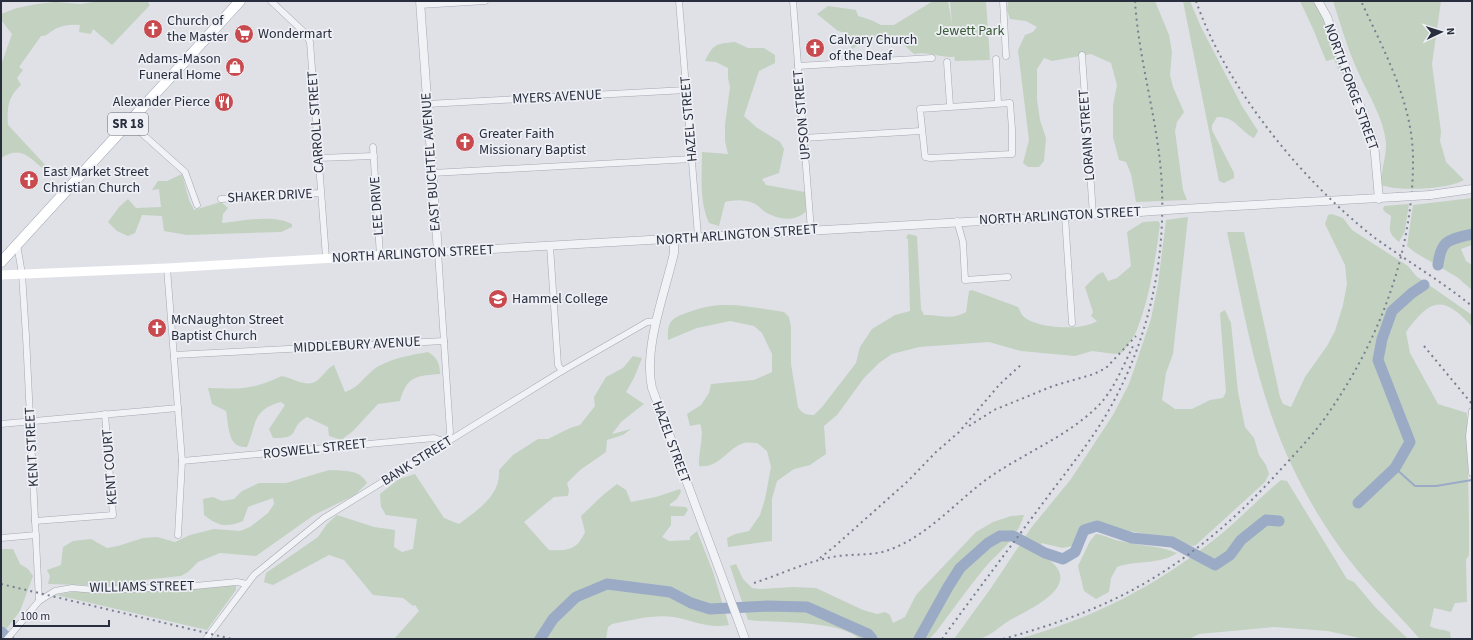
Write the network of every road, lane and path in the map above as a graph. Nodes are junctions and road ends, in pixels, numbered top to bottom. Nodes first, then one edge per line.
1 (240, 1) edge
2 (271, 1) edge
3 (484, 1) edge
4 (679, 1) edge
5 (793, 1) edge
6 (1003, 1) edge
7 (1318, 1) edge
8 (420, 3) edge
9 (1082, 55) dead end
10 (1006, 56) dead end
11 (932, 58) dead end
12 (996, 59) dead end
13 (947, 62) dead end
14 (798, 66) junction
15 (686, 90) junction
16 (998, 103) junction
17 (427, 104) junction
18 (950, 106) junction
19 (129, 122) junction
20 (921, 131) junction
21 (803, 138) junction
22 (373, 147) dead end
23 (374, 156) junction
24 (318, 158) junction
25 (692, 158) junction
26 (432, 173) junction
27 (1472, 189) edge
28 (320, 192) junction
29 (220, 198) dead end
30 (1379, 199) junction
31 (198, 205) dead end
32 (1093, 215) junction
33 (1065, 216) junction
34 (957, 221) junction
35 (811, 230) junction
36 (698, 236) junction
37 (674, 238) junction
38 (17, 244) junction
39 (550, 246) junction
40 (438, 252) junction
41 (380, 256) junction
42 (326, 258) junction
43 (1, 262) edge
44 (167, 268) junction
45 (22, 274) junction
46 (1, 275) edge
47 (1008, 277) dead end
48 (657, 321) junction
49 (1072, 323) dead end
50 (444, 341) junction
51 (174, 355) junction
52 (562, 371) junction
53 (178, 408) junction
54 (1472, 411) edge
55 (105, 414) junction
56 (31, 421) junction
57 (1, 424) edge
58 (447, 442) junction
59 (182, 461) junction
60 (1471, 466) edge
61 (1472, 473) edge
62 (36, 521) junction
63 (36, 535) junction
64 (178, 535) dead end
65 (1, 538) edge
66 (247, 584) junction
67 (39, 601) junction
68 (7, 639) edge
69 (206, 639) edge
70 (745, 639) edge

1 - 19 main road, SR 18
2 - 24 street, CARROLL STREET
3 - 8 street
4 - 15 street, HAZEL STREET
5 - 14 street, UPSON STREET
6 - 10 street
7 - 30 street, NORTH FORGE STREET
8 - 17 street, EAST BUCHTEL AVENUE
9 - 32 street, LORAIN STREET
11 - 14 street
12 - 16 street
13 - 18 street
14 - 21 street, UPSON STREET
15 - 17 street, MYERS AVENUE
15 - 25 street, HAZEL STREET
16 - 18 street
16 - 20 street
17 - 26 street, EAST BUCHTEL AVENUE
18 - 20 street
19 - 31 street
19 - 38 main road, SR 18
20 - 21 street
21 - 35 street, UPSON STREET
22 - 23 street, LEE DRIVE
23 - 24 street, LEE DRIVE
23 - 41 street, LEE DRIVE
24 - 28 street, CARROLL STREET
25 - 26 street
25 - 36 street, HAZEL STREET
26 - 40 street, EAST BUCHTEL AVENUE
27 - 30 street, NORTH ARLINGTON STREET, bridge
28 - 29 street, SHAKER DRIVE
28 - 42 street, CARROLL STREET
30 - 32 street, NORTH ARLINGTON STREET, bridge
32 - 33 street, NORTH ARLINGTON STREET
33 - 34 street, NORTH ARLINGTON STREET
33 - 49 street
34 - 35 street, NORTH ARLINGTON STREET
34 - 47 street
35 - 36 street, NORTH ARLINGTON STREET
36 - 37 street, NORTH ARLINGTON STREET
37 - 39 street, NORTH ARLINGTON STREET
37 - 48 street, HAZEL STREET
38 - 43 main road, SR 18
38 - 45 street, KENT STREET
39 - 40 street, NORTH ARLINGTON STREET
39 - 52 street
40 - 41 main road, NORTH ARLINGTON STREET
40 - 50 street, EAST BUCHTEL AVENUE
41 - 42 main road, NORTH ARLINGTON STREET
42 - 44 main road, NORTH ARLINGTON STREET
44 - 45 main road, NORTH ARLINGTON STREET
44 - 51 street
45 - 46 main road, NORTH ARLINGTON STREET
45 - 56 street, KENT STREET
48 - 52 street, BANK STREET
48 - 70 street, HAZEL STREET
50 - 51 street, MIDDLEBURY AVENUE
50 - 58 street, EAST BUCHTEL AVENUE
51 - 53 street
52 - 58 street, BANK STREET
53 - 55 street
53 - 59 street
54 - 60 street
55 - 56 street
55 - 62 street, KENT COURT
56 - 57 street
56 - 62 street, KENT STREET
58 - 59 street, ROSWELL STREET
58 - 66 street, BANK STREET
59 - 64 street
60 - 61 street
62 - 63 street, KENT STREET
63 - 65 street
63 - 67 street, KENT STREET
66 - 67 street, WILLIAMS STREET
66 - 69 street, BANK STREET
67 - 68 street

